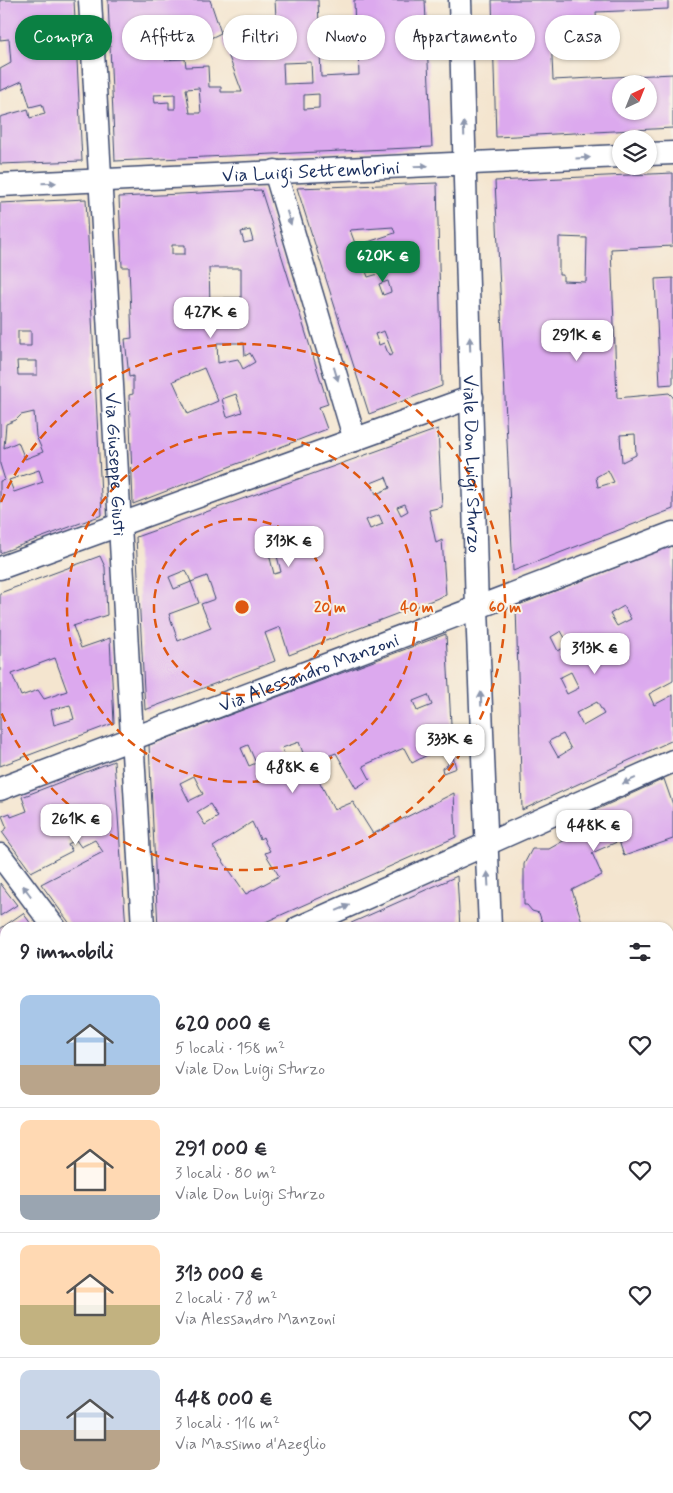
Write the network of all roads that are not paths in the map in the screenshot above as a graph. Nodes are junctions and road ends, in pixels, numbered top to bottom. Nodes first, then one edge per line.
1 (90, 0) edge
2 (460, 0) edge
3 (673, 153) edge
4 (657, 154) edge
5 (612, 157) edge
6 (465, 165) junction
7 (275, 171) junction
8 (99, 181) junction
9 (0, 185) edge
10 (472, 398) junction
11 (355, 440) junction
12 (121, 525) junction
13 (673, 533) edge
14 (0, 568) edge
15 (477, 609) junction
16 (134, 736) junction
17 (673, 761) edge
18 (0, 789) edge
19 (486, 846) junction
20 (0, 855) edge
21 (50, 922) edge
22 (143, 922) edge
23 (312, 922) edge
24 (490, 922) edge

1 - 8 street, Via Giuseppe Giusti
6 -> 2 street, Viale Don Luigi Sturzo
3 - 4 street
6 -> 5 street, Via Luigi Settembrini
7 -> 6 street, Via Luigi Settembrini
10 -> 6 street, Viale Don Luigi Sturzo
7 - 8 street, Via Luigi Settembrini
7 -> 11 street
9 -> 8 street, Via Luigi Settembrini
8 - 12 street, Via Giuseppe Giusti
10 - 11 street
10 - 15 street, Viale Don Luigi Sturzo
11 - 12 street
12 - 14 street
12 - 16 street, Via Giuseppe Giusti
13 - 15 street, Via Alessandro Manzoni
15 - 16 street, Via Alessandro Manzoni
19 -> 15 street, Viale Don Luigi Sturzo
16 - 18 street, Via Alessandro Manzoni
16 - 22 street, Via Giuseppe Giusti
17 -> 19 street
23 -> 19 street
24 -> 19 street, Viale Don Luigi Sturzo
21 -> 20 street

